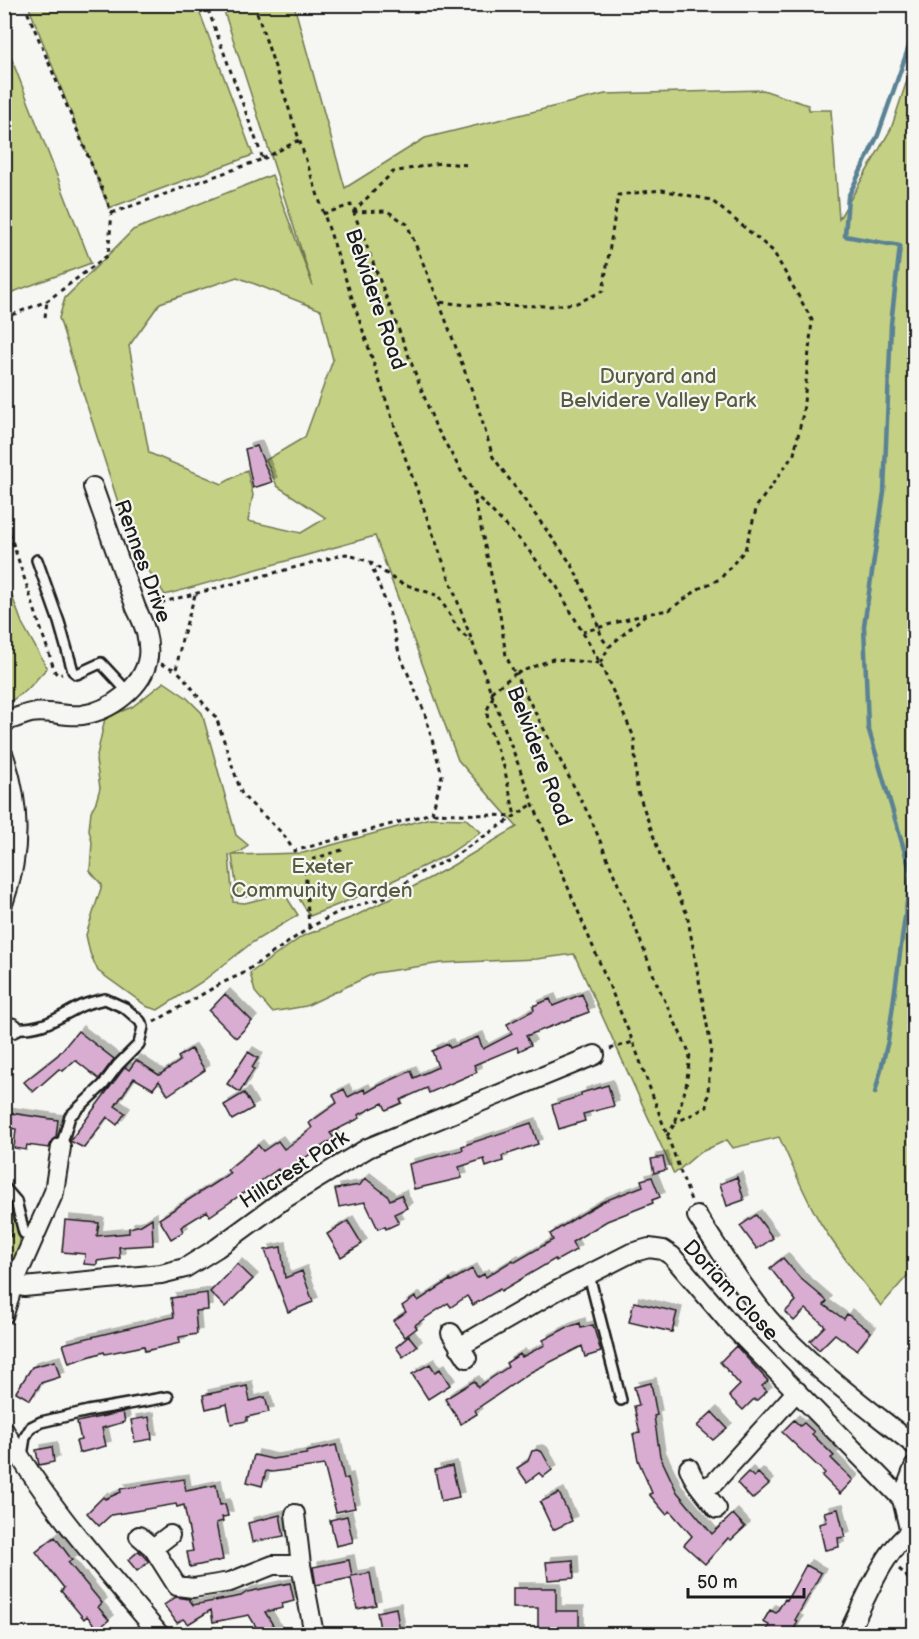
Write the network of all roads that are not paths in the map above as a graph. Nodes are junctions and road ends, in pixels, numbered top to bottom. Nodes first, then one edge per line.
1 (93, 488) dead end
2 (37, 560) dead end
3 (128, 692) junction
4 (4, 722) edge
5 (4, 756) edge
6 (4, 901) edge
7 (9, 1027) edge
8 (595, 1055) road end
9 (61, 1147) joint
10 (4, 1187) edge
11 (697, 1215) road end
12 (34, 1241) junction
13 (589, 1275) junction
14 (14, 1285) junction
15 (4, 1314) edge
16 (459, 1346) dead end
17 (797, 1391) junction
18 (168, 1397) dead end
19 (621, 1400) dead end
20 (4, 1430) edge
21 (915, 1445) edge
22 (22, 1461) junction
23 (915, 1467) edge
24 (689, 1468) dead end
25 (703, 1488) junction
26 (902, 1499) junction
27 (717, 1509) dead end
28 (295, 1514) dead end
29 (912, 1532) edge
30 (170, 1535) dead end
31 (139, 1536) dead end
32 (153, 1548) junction
33 (301, 1565) junction
34 (159, 1635) edge
35 (311, 1635) edge
36 (848, 1635) edge

1 - 3 street, Rennes Drive
2 - 3 lane
3 - 4 street, Rennes Drive
5 - 6 street
7 - 9 lane
8 - 14 street, Hillcrest Park
9 - 12 street
10 - 12 lane
11 - 21 street
12 - 14 street
13 - 16 street, Doriam Close
13 - 17 street, Doriam Close
13 - 19 lane
14 - 15 street
17 - 25 street
17 - 26 street, Doriam Close
18 - 22 lane
20 - 22 street
22 - 34 street
23 - 26 street
24 - 25 street
25 - 27 street
26 - 29 street
28 - 33 street
29 - 36 street
30 - 32 street
31 - 32 street
32 - 33 street
33 - 35 street

